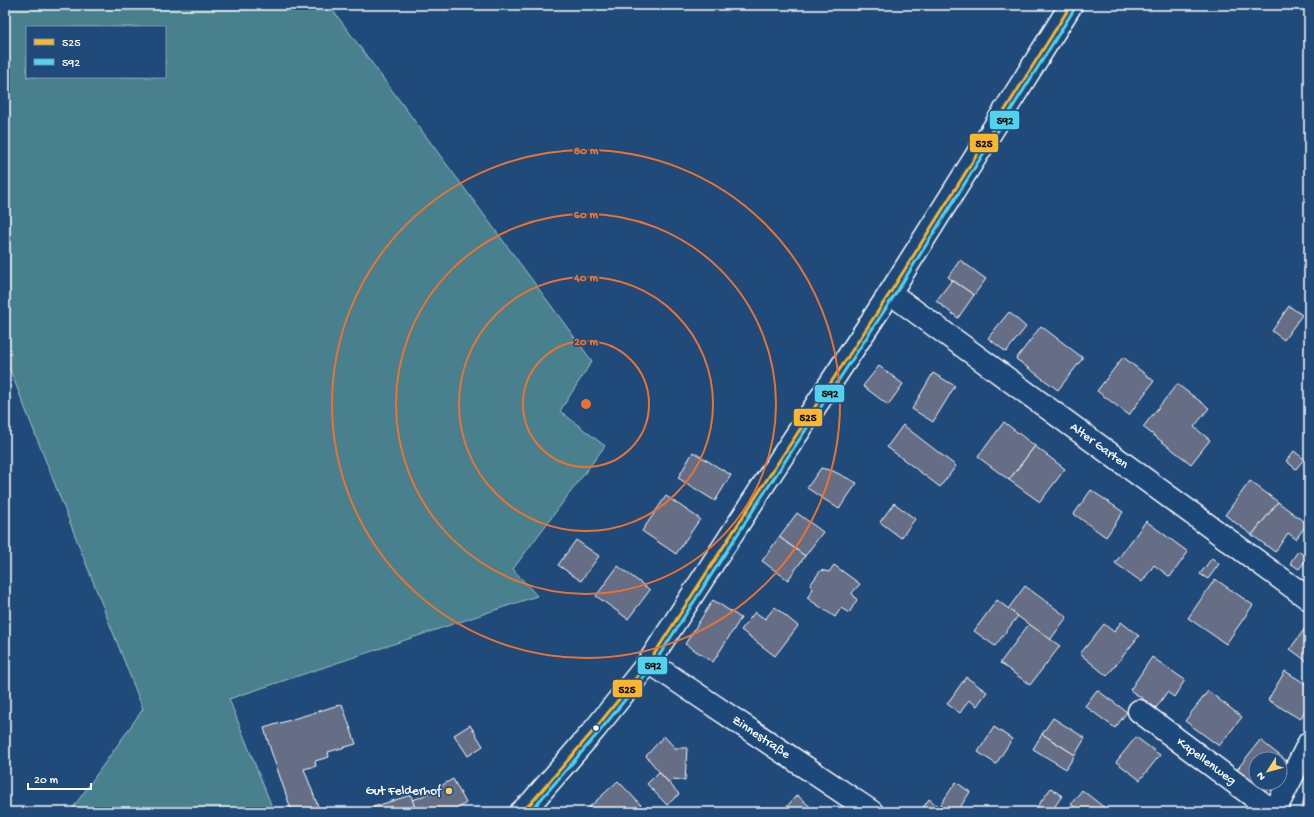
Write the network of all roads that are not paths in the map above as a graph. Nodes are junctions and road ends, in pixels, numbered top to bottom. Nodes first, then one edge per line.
1 (1071, 5) edge
2 (890, 293) junction
3 (1309, 599) edge
4 (649, 662) junction
5 (1139, 711) dead end
6 (1309, 743) edge
7 (521, 812) edge
8 (872, 812) edge
9 (1274, 812) edge

1 - 2 street
2 - 3 street, Alter Garten
2 - 4 street
4 - 7 street
4 - 8 street, Zinnestraße
5 - 9 street, Kapellenweg
6 - 9 street, Kapellenweg

